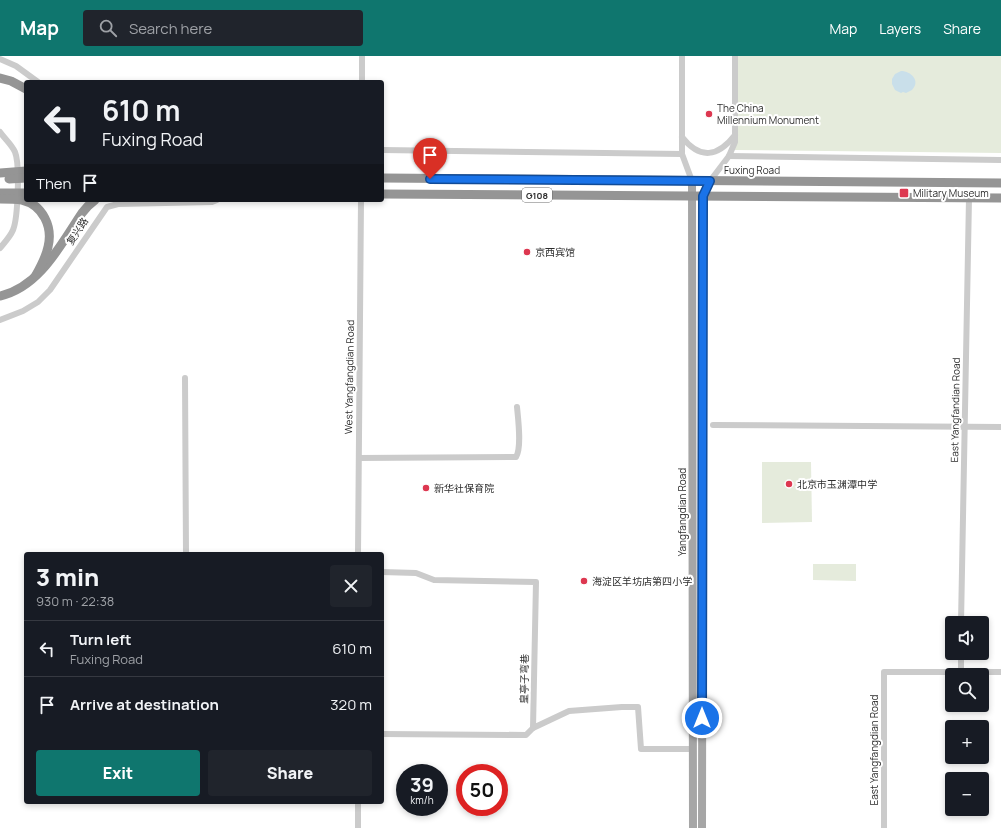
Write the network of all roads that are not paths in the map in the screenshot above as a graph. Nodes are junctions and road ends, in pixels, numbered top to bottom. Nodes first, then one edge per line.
1 (362, 56) edge
2 (682, 56) edge
3 (735, 56) edge
4 (0, 59) edge
5 (0, 78) edge
6 (35, 80) edge
7 (362, 80) edge
8 (24, 88) edge
9 (0, 132) edge
10 (735, 135) junction
11 (682, 137) junction
12 (384, 150) edge
13 (682, 154) junction
14 (729, 156) junction
15 (1001, 160) edge
16 (24, 171) edge
17 (0, 173) edge
18 (24, 178) edge
19 (384, 178) edge
20 (0, 179) edge
21 (692, 181) junction
22 (710, 181) junction
23 (1001, 183) edge
24 (24, 192) edge
25 (0, 193) edge
26 (384, 194) edge
27 (692, 196) junction
28 (703, 196) junction
29 (969, 198) junction
30 (1001, 198) edge
31 (0, 199) edge
32 (24, 201) edge
33 (27, 202) edge
34 (93, 202) edge
35 (212, 202) edge
36 (361, 202) edge
37 (0, 248) edge
38 (36, 275) junction
39 (0, 296) edge
40 (0, 320) edge
41 (185, 378) dead end
42 (517, 407) dead end
43 (713, 425) dead end
44 (964, 427) junction
45 (1001, 427) edge
46 (359, 458) junction
47 (186, 552) edge
48 (358, 552) edge
49 (384, 572) edge
50 (961, 616) edge
51 (945, 671) edge
52 (989, 672) edge
53 (1001, 672) edge
54 (533, 728) junction
55 (384, 734) edge
56 (692, 749) junction
57 (358, 804) edge
58 (358, 828) edge
59 (693, 828) edge
60 (702, 828) edge
61 (884, 828) edge

1 - 7 street
2 - 11 street
3 - 10 street
4 - 6 street
5 - 8 highway
9 - 37 street
10 - 11 street
10 - 14 street
11 - 13 street
12 - 13 street
13 - 21 street
14 - 15 street, Fuxing Road
14 - 22 street
16 - 17 highway, bridge
18 - 20 highway, bridge
19 - 21 highway, Fuxing Road / G108
21 - 22 highway, Fuxing Road / G108
21 - 27 main road, Yangfangdian Road
22 - 23 highway, Fuxing Road / G108
22 - 28 main road, Yangfangdian Road
24 - 25 highway, bridge
26 - 27 highway, G108
27 - 28 highway, G108
27 - 56 main road, Yangfangdian Road
28 - 29 highway, G108
28 - 60 main road, Yangfangdian Road
29 - 30 highway, G108
29 - 44 street, East Yangfandian Road
31 - 32 highway, bridge
33 - 38 highway, bridge
34 - 38 highway, bridge
35 - 40 street, 复兴路
36 - 46 street, West Yangfangdian Road
38 - 39 highway
41 - 47 street
42 - 46 street
43 - 44 street
44 - 45 street
44 - 50 street, East Yangfandian Road
46 - 48 street, West Yangfangdian Road
49 - 54 street, 皇亭子弯巷
51 - 61 street, East Yangfangdian Road
52 - 53 street
54 - 55 street
54 - 56 street
56 - 59 main road, Yangfangdian Road
57 - 58 street

